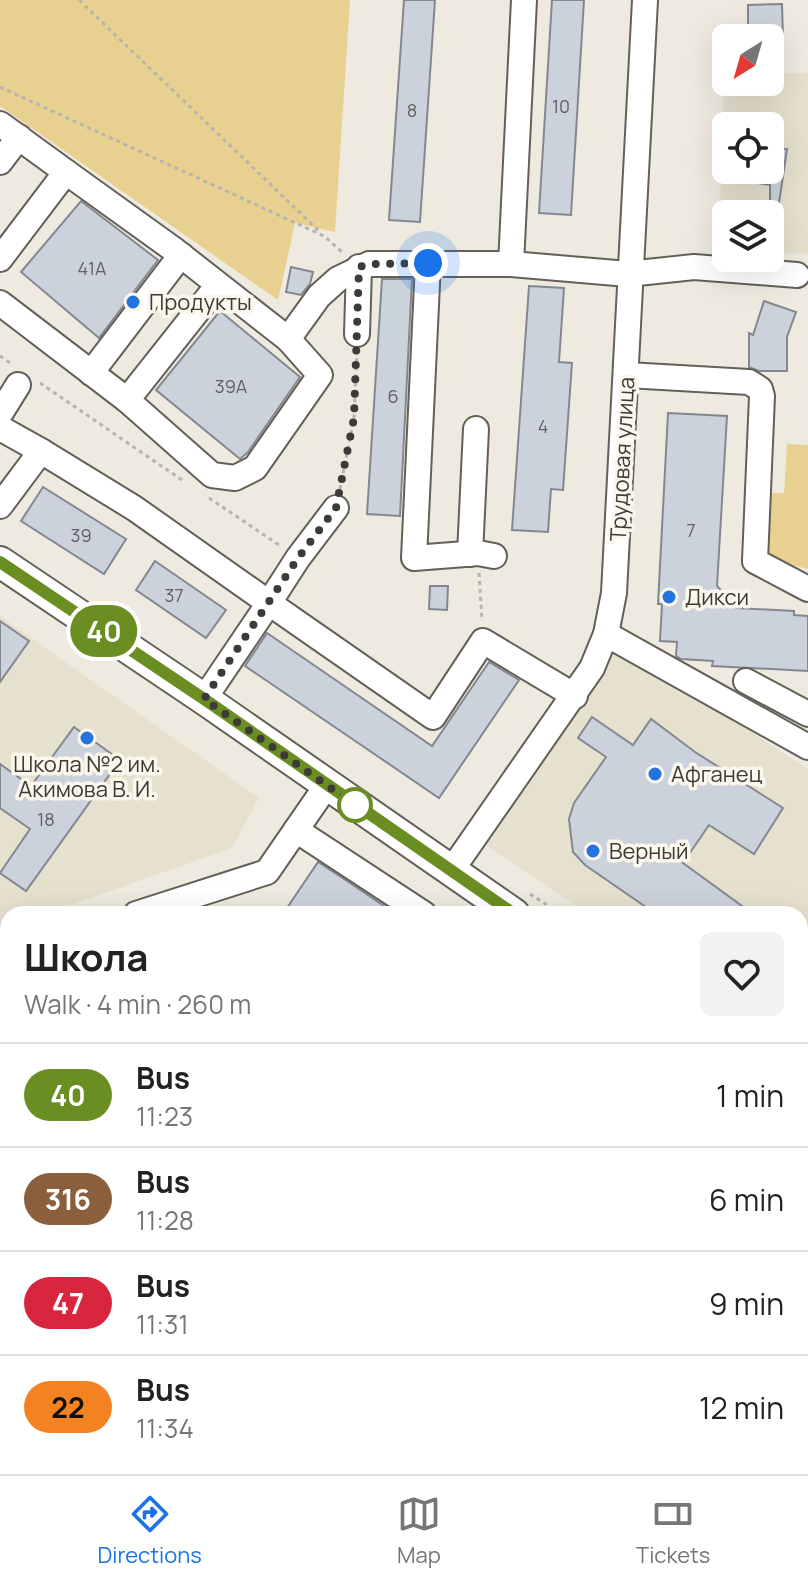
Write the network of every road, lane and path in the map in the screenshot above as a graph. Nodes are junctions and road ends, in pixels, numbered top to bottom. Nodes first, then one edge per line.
1 (79, 0) edge
2 (524, 0) edge
3 (645, 0) edge
4 (0, 87) edge
5 (9, 130) edge
6 (0, 162) edge
7 (66, 172) junction
8 (324, 236) junction
9 (181, 255) junction
10 (0, 259) edge
11 (428, 263) junction
12 (511, 264) junction
13 (359, 267) junction
14 (628, 274) junction
15 (797, 275) dead end
16 (218, 285) junction
17 (0, 303) edge
18 (357, 334) joint
19 (288, 339) junction
20 (0, 356) edge
21 (91, 373) junction
22 (627, 375) junction
23 (24, 378) junction
24 (127, 400) junction
25 (0, 414) edge
26 (0, 428) edge
27 (476, 429) dead end
28 (41, 451) junction
29 (182, 479) dead end
30 (207, 497) dead end
31 (0, 506) edge
32 (336, 508) joint
33 (481, 555) junction
34 (298, 558) junction
35 (0, 562) edge
36 (808, 589) edge
37 (269, 603) junction
38 (606, 634) junction
39 (483, 641) junction
40 (746, 681) dead end
41 (575, 696) junction
42 (204, 699) junction
43 (808, 714) edge
44 (808, 747) edge
45 (327, 785) junction
46 (296, 830) junction
47 (451, 871) junction
48 (161, 906) edge
49 (412, 906) edge
50 (493, 906) edge

1 - 8 path
2 - 12 street
3 - 14 street, Трудовая улица
4 - 8 path
5 - 6 street
5 - 7 street
7 - 9 street
7 - 10 street
8 - 13 path
9 - 16 street
9 - 21 street
11 - 12 street
11 - 13 street
11 - 33 street
12 - 14 street
13 - 18 street
13 - 19 street
14 - 15 street
14 - 22 street, Трудовая улица
16 - 19 street
16 - 24 street
17 - 21 street
18 - 32 path
19 - 24 street
20 - 23 path
21 - 24 street
22 - 36 street
22 - 38 street, Трудовая улица
23 - 25 street
23 - 29 path
26 - 28 street
27 - 33 street
28 - 31 street
28 - 37 street
30 - 34 path
32 - 34 street
33 - 39 path
34 - 37 street
35 - 42 main road
37 - 39 street
37 - 42 street
38 - 41 street, Трудовая улица
38 - 44 street
39 - 41 street
40 - 43 street
41 - 47 street, Трудовая улица
42 - 45 main road
45 - 46 street
45 - 47 main road
46 - 48 street
46 - 49 street
47 - 50 main road

